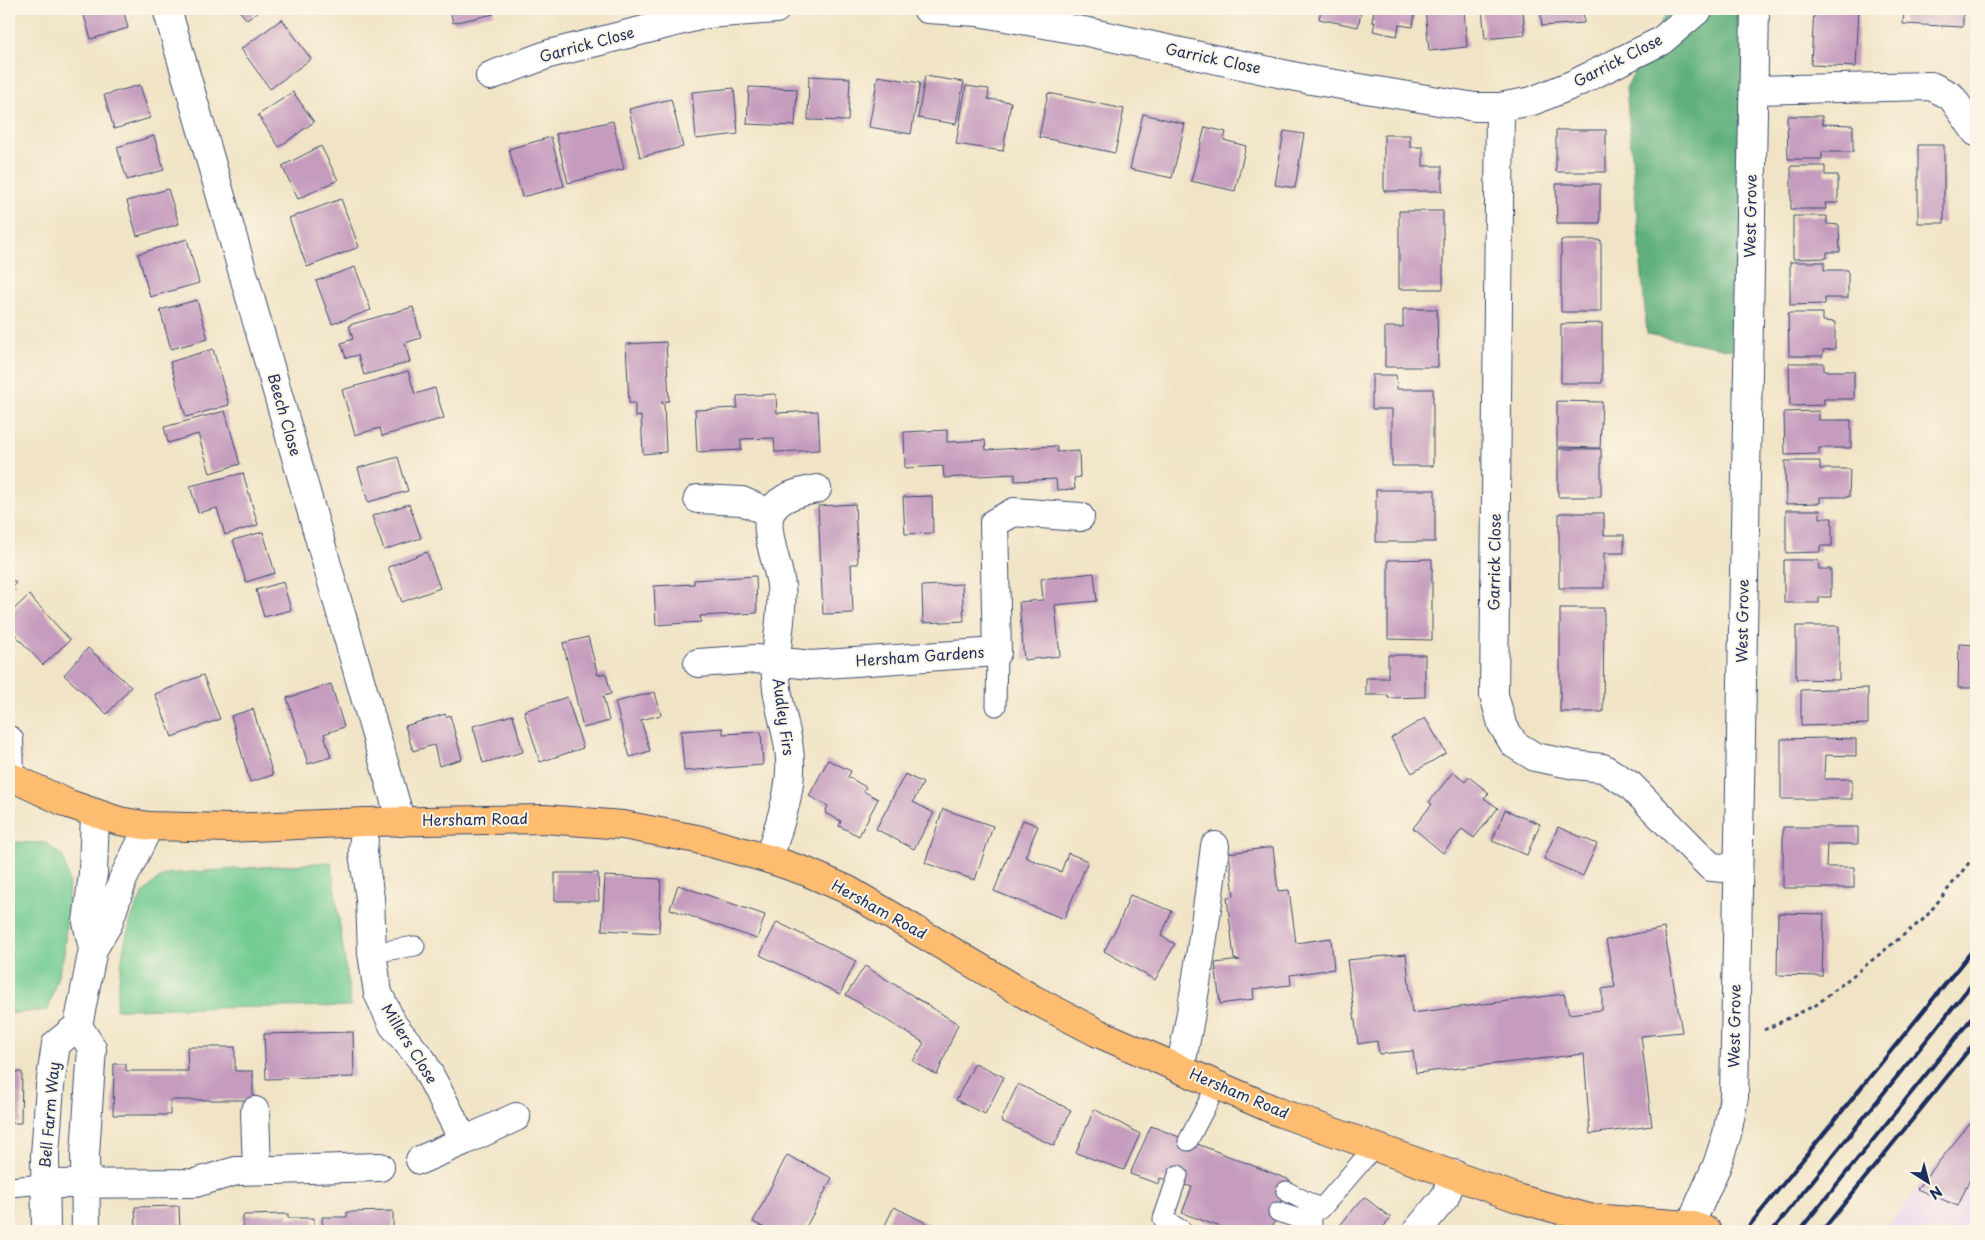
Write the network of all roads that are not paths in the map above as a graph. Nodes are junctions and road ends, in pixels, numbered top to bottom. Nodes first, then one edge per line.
1 (167, 9) edge
2 (776, 9) edge
3 (926, 9) edge
4 (1699, 9) edge
5 (1755, 9) edge
6 (490, 76) dead end
7 (1754, 90) junction
8 (1500, 107) junction
9 (1976, 132) edge
10 (816, 490) dead end
11 (698, 499) dead end
12 (770, 513) junction
13 (1080, 517) dead end
14 (997, 652) junction
15 (776, 661) junction
16 (698, 663) dead end
17 (996, 706) dead end
18 (9, 740) edge
19 (9, 776) edge
20 (95, 813) junction
21 (365, 822) junction
22 (401, 822) junction
23 (149, 826) junction
24 (1215, 846) dead end
25 (769, 859) junction
26 (1738, 869) junction
27 (415, 946) dead end
28 (93, 949) junction
29 (372, 952) junction
30 (78, 1026) junction
31 (1180, 1069) junction
32 (1217, 1085) junction
33 (255, 1111) dead end
34 (516, 1118) dead end
35 (464, 1141) junction
36 (1188, 1141) dead end
37 (1374, 1146) junction
38 (420, 1160) dead end
39 (380, 1167) dead end
40 (257, 1170) junction
41 (1454, 1174) junction
42 (1178, 1175) dead end
43 (85, 1183) junction
44 (44, 1184) junction
45 (9, 1187) edge
46 (1286, 1191) dead end
47 (1278, 1212) dead end
48 (1313, 1221) edge
49 (1698, 1228) edge
50 (46, 1231) edge
51 (86, 1231) edge
52 (1183, 1231) edge
53 (1417, 1231) edge

1 - 22 street, Beech Close
2 - 6 street, Garrick Close
3 - 8 street, Garrick Close
4 - 8 street, Garrick Close
5 - 7 street, West Grove
7 - 9 street
7 - 26 street, West Grove
8 - 26 street, Garrick Close
10 - 12 street
11 - 12 street
12 - 15 street, Audley Firs
13 - 14 street, Hersham Gardens
14 - 15 street, Hersham Gardens
14 - 17 lane
15 - 16 street, Audley Firs
15 - 25 street, Audley Firs
18 - 19 street
19 - 20 main road, Hersham Road
20 - 23 main road, Hersham Road
20 - 28 street
21 - 22 main road, Hersham Road
21 - 23 main road, Hersham Road
21 - 29 street, Millers Close
22 - 25 main road, Hersham Road
23 - 28 street
24 - 31 street
25 - 31 main road, Hersham Road
26 - 49 street, West Grove
27 - 29 lane
28 - 30 street
29 - 35 street, Millers Close
30 - 43 street
30 - 44 street, Bell Farm Way
31 - 32 main road, Hersham Road
32 - 36 lane
32 - 37 main road, Hersham Road
33 - 40 street
34 - 35 street
35 - 38 street
37 - 41 main road, Hersham Road
37 - 48 lane
39 - 40 street, Bell Farm Way
40 - 43 street, Bell Farm Way
41 - 49 main road, Hersham Road
41 - 53 street
42 - 52 lane
43 - 44 street, Bell Farm Way
43 - 51 street
44 - 45 lane
44 - 50 street, Bell Farm Way
46 - 48 lane
47 - 48 lane

